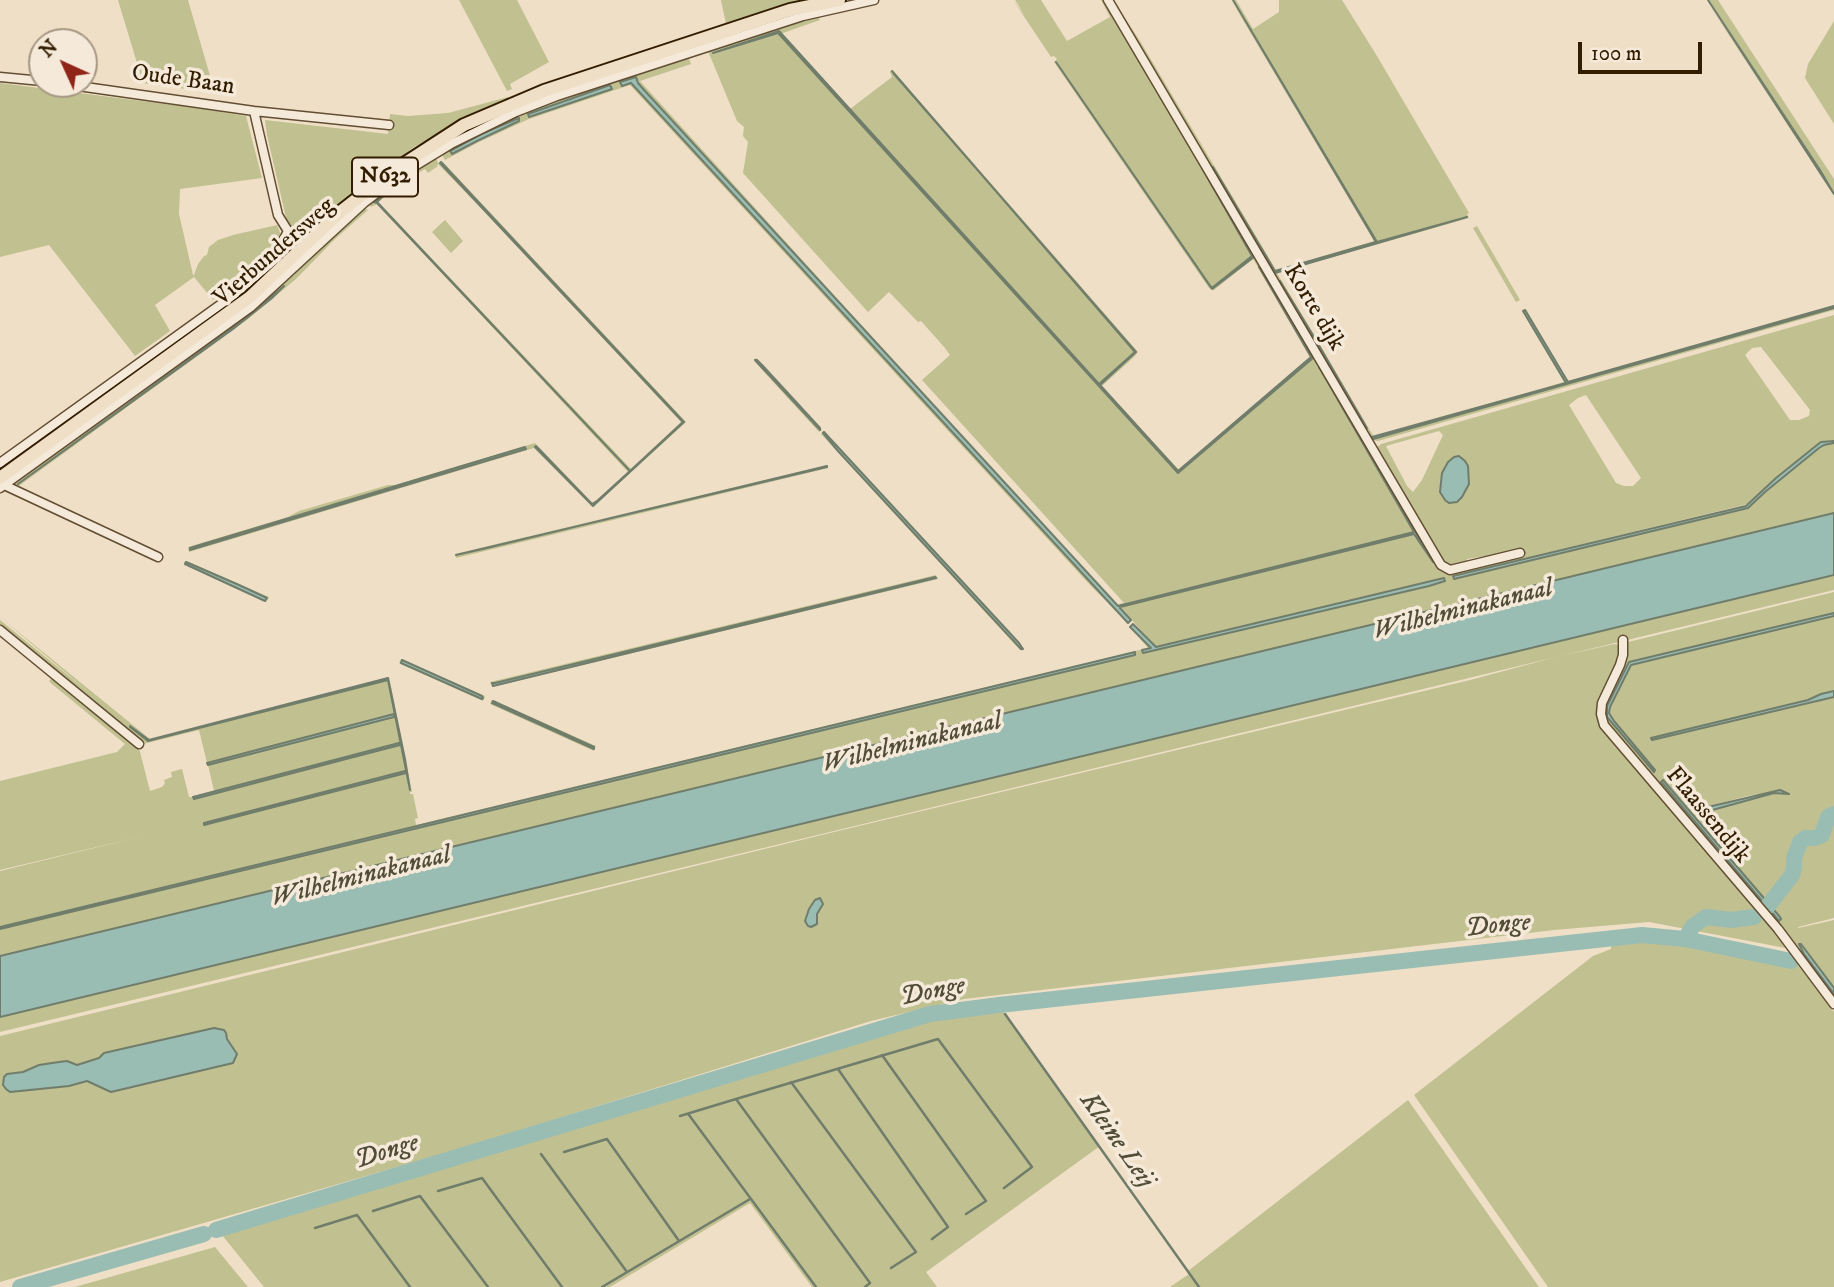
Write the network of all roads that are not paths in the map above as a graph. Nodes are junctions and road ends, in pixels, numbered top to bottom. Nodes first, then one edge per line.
1 (839, 0) edge
2 (874, 0) edge
3 (1108, 0) edge
4 (0, 77) edge
5 (28, 80) edge
6 (98, 89) edge
7 (254, 111) junction
8 (389, 124) dead end
9 (288, 234) joint
10 (0, 463) edge
11 (1, 484) edge
12 (1520, 553) dead end
13 (158, 557) dead end
14 (0, 630) edge
15 (1623, 640) dead end
16 (139, 744) dead end
17 (1834, 1004) edge

1 - 11 main road, Vierbundersweg / N632
2 - 11 street, Vierbundersweg
3 - 12 street, Korte dijk
4 - 5 street
6 - 7 street, Oude Baan
7 - 8 street, Oude Baan
7 - 9 street, Oude Baan
9 - 10 street, Vierbundersweg
11 - 13 street
14 - 16 street
15 - 17 street, Flaassendijk

